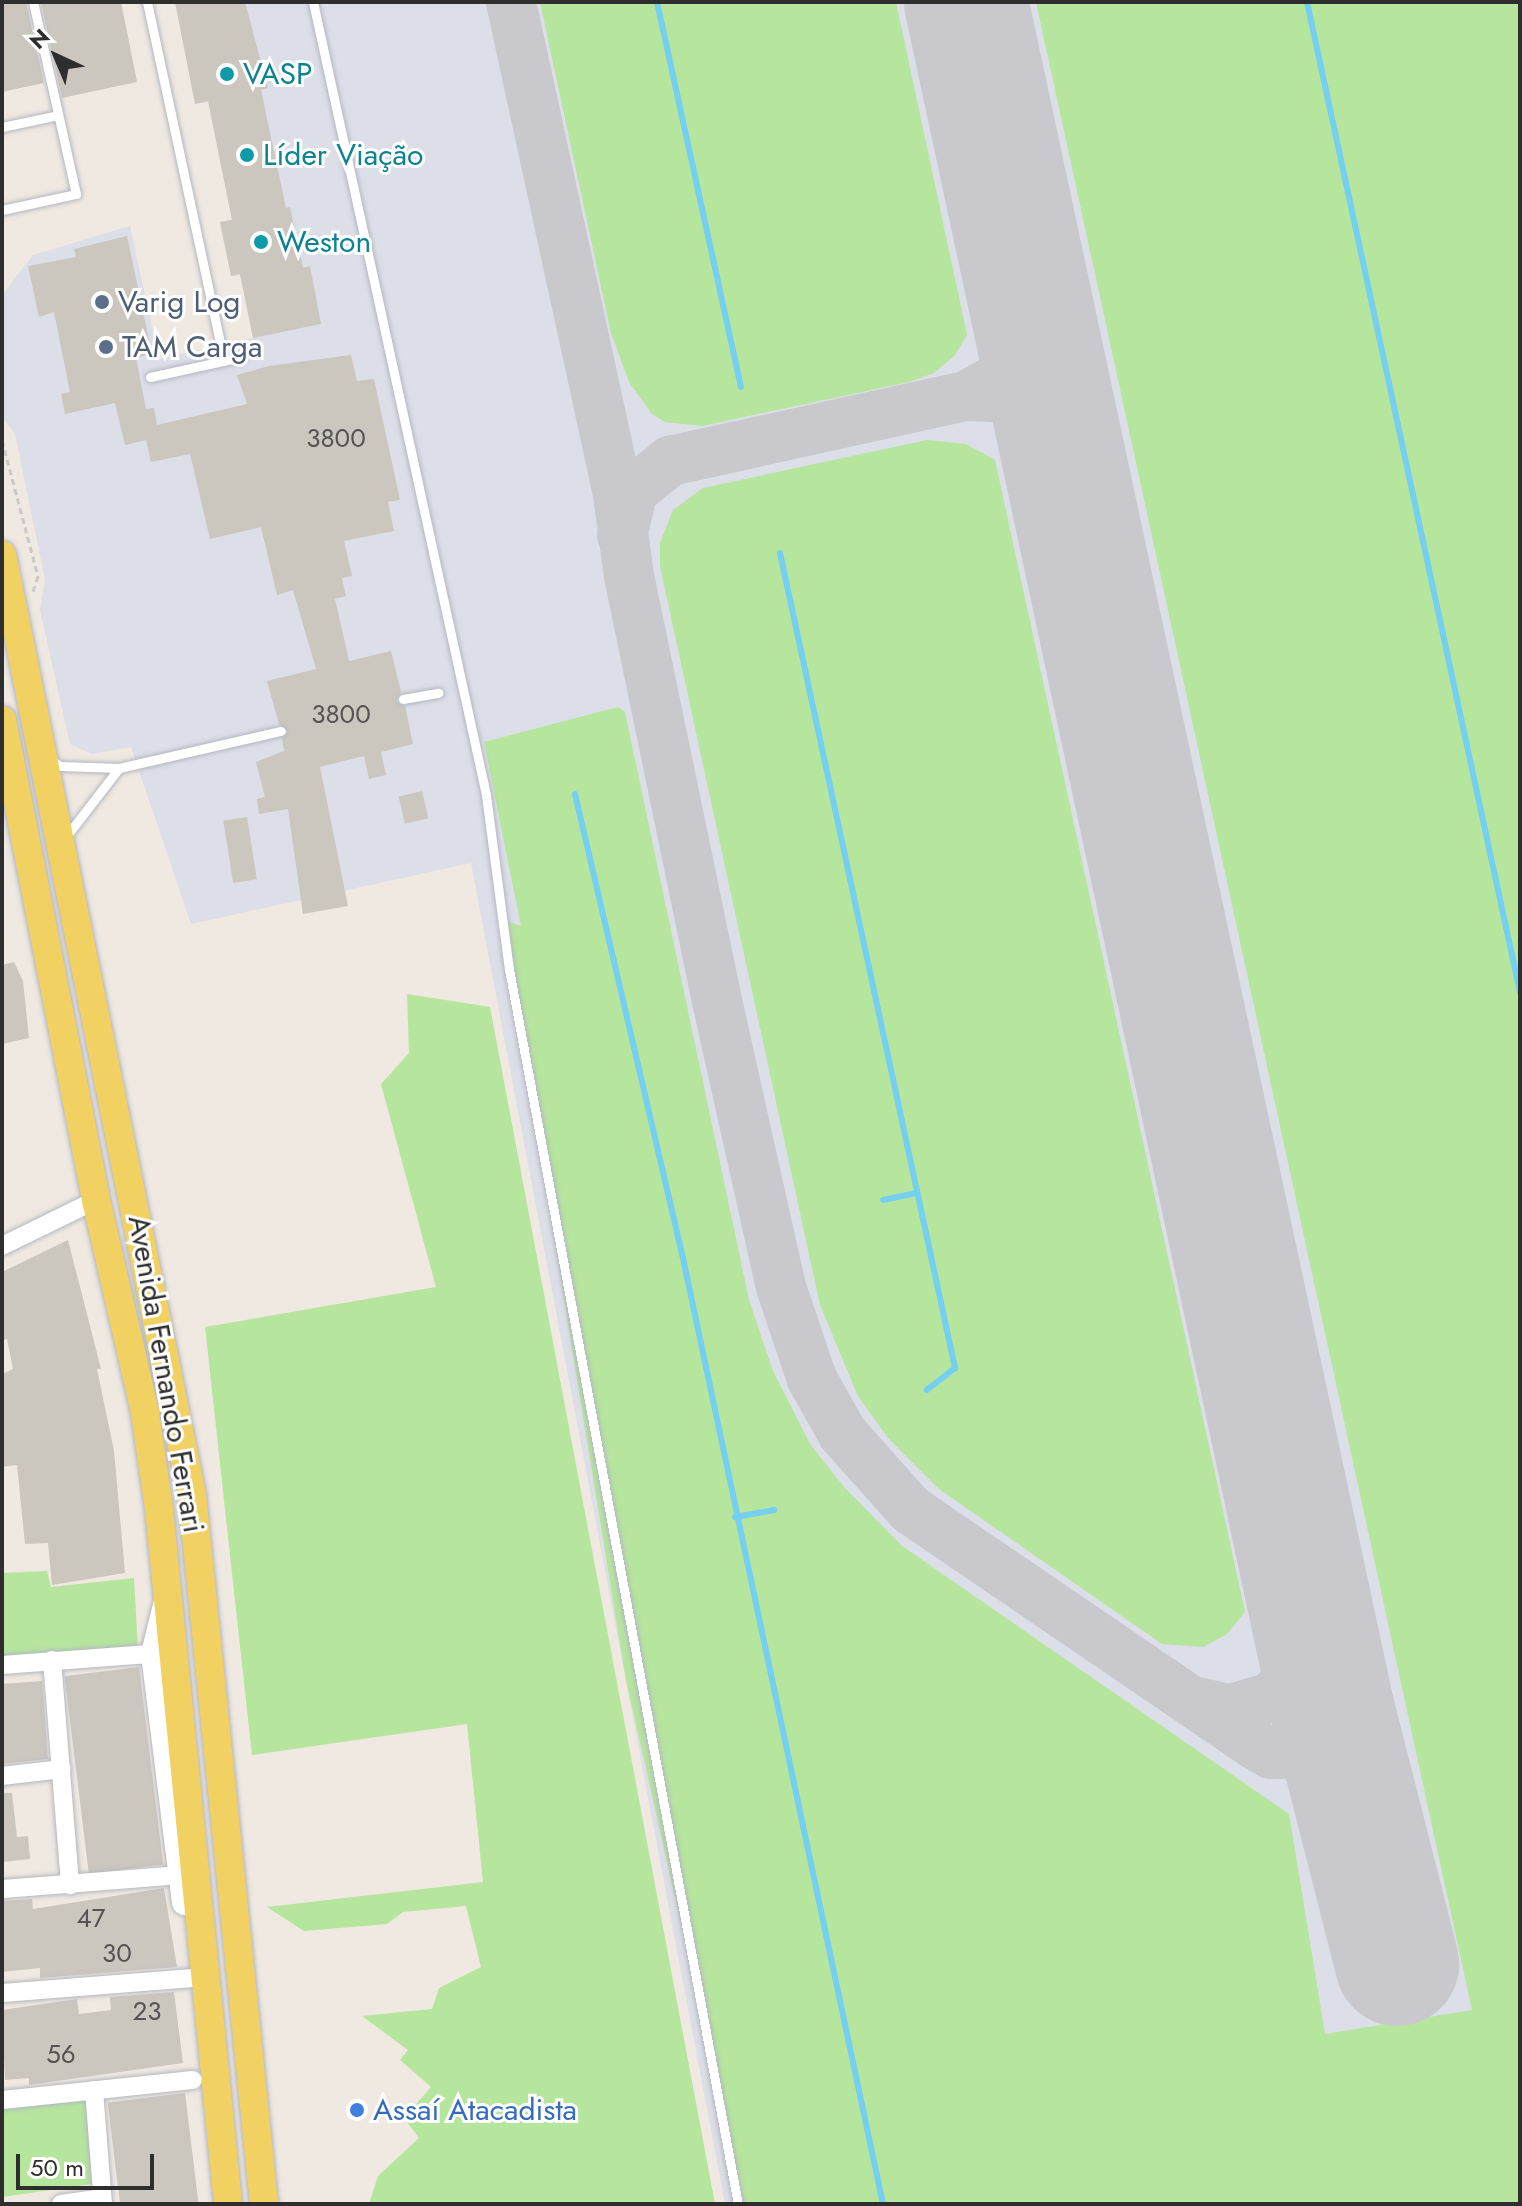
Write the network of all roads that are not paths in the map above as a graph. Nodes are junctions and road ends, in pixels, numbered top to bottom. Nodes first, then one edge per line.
1 (33, 2) edge
2 (147, 2) edge
3 (313, 2) edge
4 (58, 115) junction
5 (2, 127) edge
6 (2, 210) edge
7 (242, 357) dead end
8 (224, 361) junction
9 (150, 377) dead end
10 (2, 555) edge
11 (438, 693) dead end
12 (403, 699) dead end
13 (2, 702) edge
14 (2, 720) edge
15 (281, 731) dead end
16 (39, 752) junction
17 (119, 768) junction
18 (8, 774) edge
19 (58, 846) junction
20 (123, 1149) junction
21 (96, 1200) junction
22 (2, 1246) edge
23 (164, 1652) junction
24 (52, 1660) junction
25 (2, 1665) edge
26 (62, 1769) junction
27 (2, 1776) edge
28 (181, 1875) junction
29 (70, 1885) junction
30 (2, 1889) edge
31 (193, 1978) junction
32 (2, 1993) edge
33 (215, 2046) junction
34 (193, 2080) dead end
35 (94, 2090) junction
36 (2, 2100) edge
37 (102, 2201) edge
38 (61, 2204) edge
39 (228, 2204) edge
40 (264, 2204) edge
41 (738, 2204) edge

1 - 4 lane
2 - 8 lane
3 - 41 lane
4 - 5 lane
4 - 6 lane
7 - 8 lane
8 - 9 lane
10 - 16 main road, Avenida Fernando Ferrari
11 - 12 lane
13 - 16 main road
14 - 18 main road, Avenida Fernando Ferrari
15 - 17 lane
16 - 17 lane
16 - 19 main road, Avenida Fernando Ferrari
17 - 19 lane
18 - 21 main road, Avenida Fernando Ferrari
19 - 20 main road, Avenida Fernando Ferrari
20 - 21 main road
20 - 40 main road, Avenida Fernando Ferrari
21 - 22 street
21 - 23 main road, Avenida Fernando Ferrari
23 - 24 street
23 - 28 street, Avenida Fernando Ferrari
23 - 33 main road, Avenida Fernando Ferrari
24 - 25 street
24 - 26 street
26 - 27 street
26 - 29 street
28 - 29 street
28 - 31 street, Avenida Fernando Ferrari
29 - 30 street
31 - 32 street
31 - 33 street, Avenida Fernando Ferrari
33 - 39 main road, Avenida Fernando Ferrari
34 - 35 street
35 - 36 street
35 - 37 street
37 - 38 street

